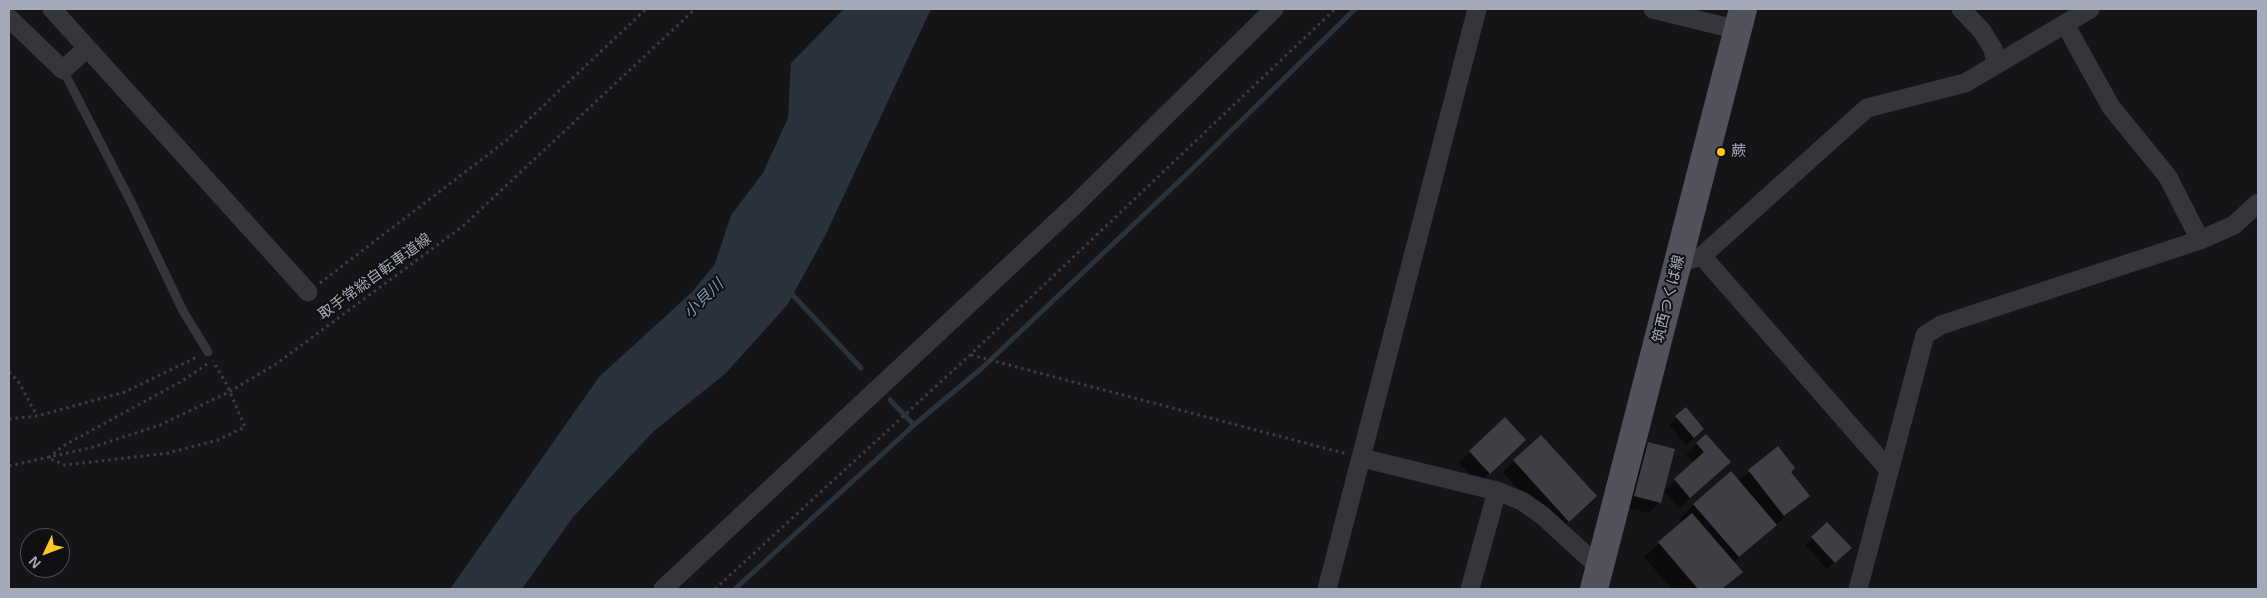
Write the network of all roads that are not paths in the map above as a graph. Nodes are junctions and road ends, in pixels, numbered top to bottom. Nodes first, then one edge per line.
1 (52, 9) edge
2 (1274, 9) edge
3 (1477, 9) edge
4 (1653, 9) edge
5 (1961, 9) edge
6 (2090, 9) edge
7 (9, 18) edge
8 (1740, 20) edge
9 (2065, 24) junction
10 (87, 48) junction
11 (1996, 64) junction
12 (63, 70) junction
13 (2258, 203) edge
14 (2200, 240) junction
15 (1690, 259) junction
16 (308, 292) road end
17 (208, 352) road end
18 (1362, 458) junction
19 (1889, 470) junction
20 (1497, 491) junction
21 (1597, 579) edge
22 (663, 589) edge
23 (1327, 589) edge
24 (1470, 589) edge
25 (1861, 589) edge

1 - 10 street
2 - 22 street
3 - 18 street
4 - 8 street
5 - 11 street
6 - 9 street
7 - 12 street
8 - 15 main road, 筑西つくば線
9 - 11 street
9 - 14 street
10 - 12 street
10 - 16 street
11 - 15 street
12 - 17 lane
13 - 14 street
14 - 19 street
15 - 19 street
15 - 21 main road, 筑西つくば線
18 - 20 street
18 - 23 street
19 - 25 street
20 - 21 street
20 - 24 street

